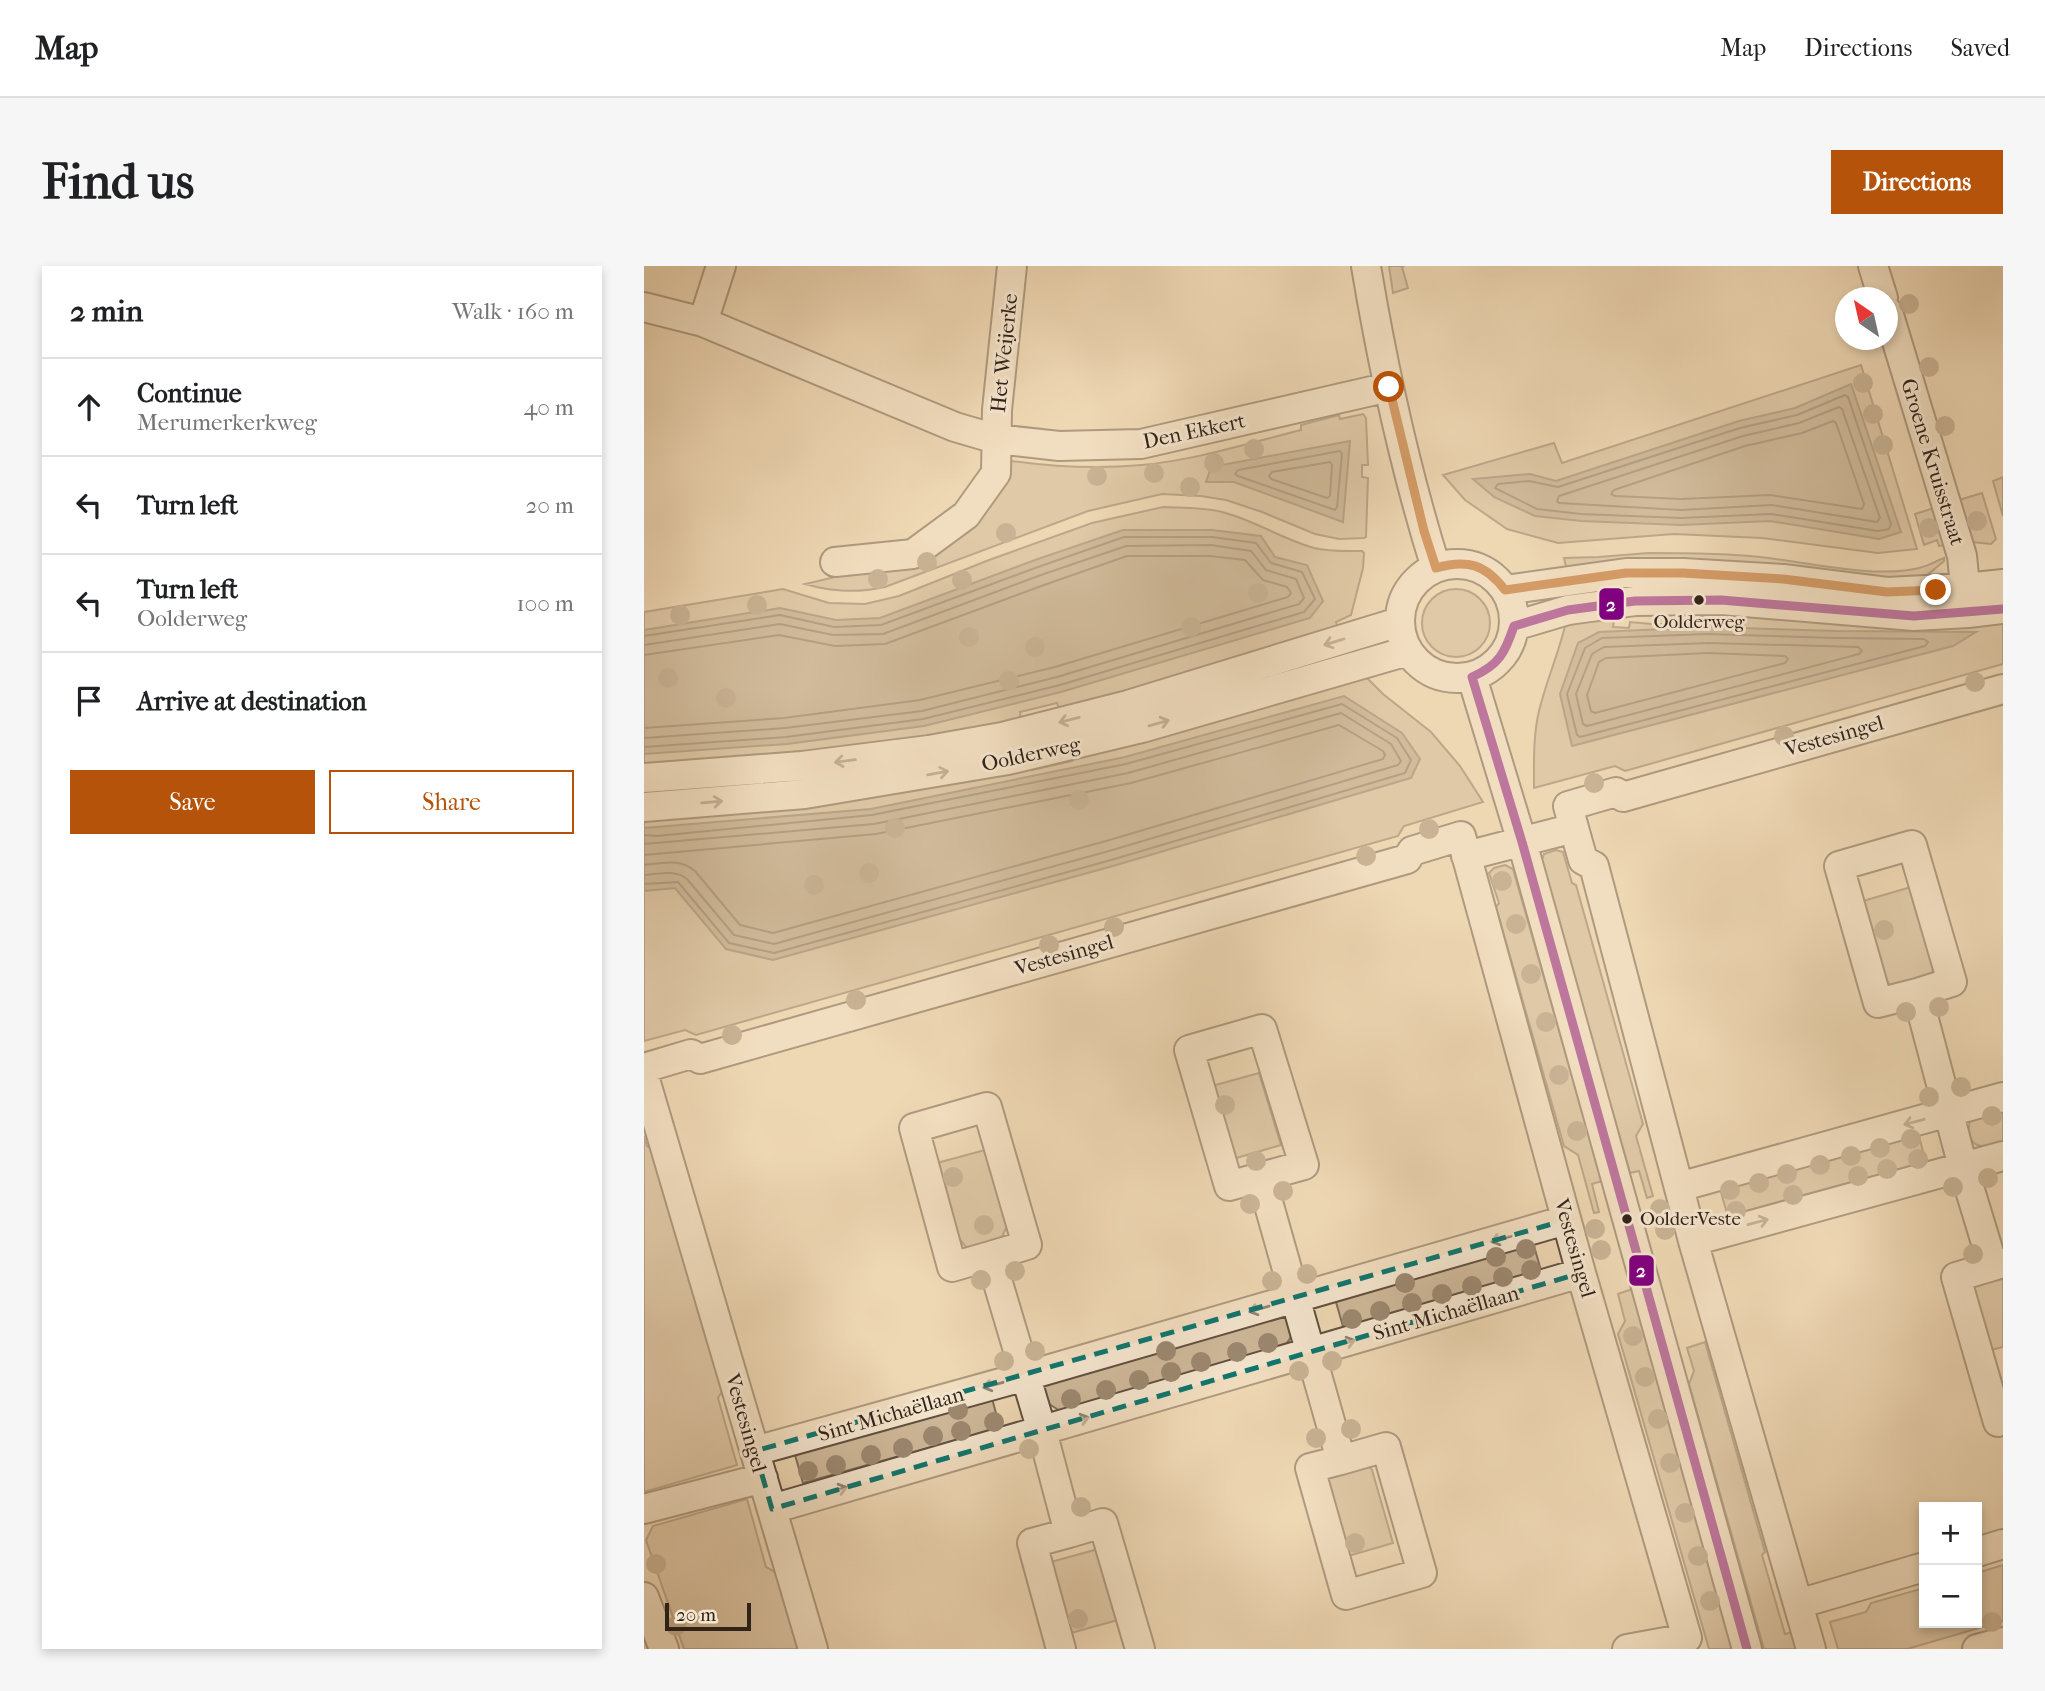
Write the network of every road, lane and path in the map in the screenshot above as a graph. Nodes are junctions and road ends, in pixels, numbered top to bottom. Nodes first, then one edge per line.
1 (720, 266) edge
2 (1012, 266) edge
3 (1366, 266) edge
4 (1873, 266) edge
5 (1880, 287) edge
6 (644, 307) edge
7 (703, 322) junction
8 (1898, 345) edge
9 (1389, 387) junction
10 (996, 439) junction
11 (835, 562) dead end
12 (1436, 568) junction
13 (2003, 584) edge
14 (1505, 590) junction
15 (1966, 601) junction
16 (2003, 609) edge
17 (1399, 622) junction
18 (1514, 626) junction
19 (1408, 652) junction
20 (1472, 677) junction
21 (2003, 689) edge
22 (644, 778) edge
23 (644, 807) edge
24 (1574, 828) junction
25 (1522, 842) junction
26 (1466, 856) junction
27 (1917, 993) junction
28 (644, 1068) edge
29 (644, 1076) edge
30 (2003, 1097) edge
31 (1948, 1113) junction
32 (2003, 1156) edge
33 (1963, 1167) junction
34 (1261, 1177) junction
35 (1679, 1187) junction
36 (1566, 1220) junction
37 (1693, 1241) junction
38 (990, 1256) junction
39 (1998, 1265) edge
40 (1581, 1273) junction
41 (1296, 1299) junction
42 (1311, 1353) junction
43 (1027, 1376) junction
44 (2003, 1420) edge
45 (1042, 1431) junction
46 (755, 1451) junction
47 (1341, 1460) junction
48 (763, 1478) junction
49 (644, 1509) edge
50 (772, 1509) junction
51 (1069, 1533) junction
52 (2003, 1544) edge
53 (1982, 1550) edge
54 (1919, 1568) edge
55 (644, 1597) edge
56 (1798, 1604) junction
57 (2003, 1642) edge
58 (1689, 1643) edge
59 (664, 1649) edge
60 (813, 1649) edge
61 (1061, 1649) edge
62 (1140, 1649) edge
63 (1627, 1649) edge
64 (1746, 1649) edge
65 (1811, 1649) edge
66 (1977, 1649) edge

1 - 7 street
2 - 10 street, Het Weijerke
3 - 9 street
4 - 5 street
6 - 7 street, Den Ekkert
7 - 10 street, Den Ekkert
8 - 15 street, Groene Kruisstraat
9 - 10 street, Den Ekkert
9 - 12 street
10 - 11 street
12 - 14 street
12 - 17 street
13 - 15 street
14 - 15 street
14 - 18 street
15 - 16 street
15 - 18 street
17 - 19 street
17 -> 22 street, Oolderweg
18 - 20 street
19 - 20 street
23 -> 19 street, Oolderweg
20 - 25 street
21 - 24 street, Vestesingel
24 - 25 street
24 - 35 street
25 - 26 street
25 - 64 street
26 - 28 street, Vestesingel
26 - 36 street, Vestesingel
27 - 27 street
27 - 31 street
29 - 46 street, Vestesingel
30 - 31 street
31 - 33 street
31 -> 35 street
32 - 33 street
37 -> 33 street
33 - 39 street
34 - 34 street
34 - 41 street
35 - 37 street
36 - 40 street, Vestesingel
36 -> 41 street, Sint Michaëllaan
37 - 56 street
38 - 38 street
38 - 43 street
39 - 44 street
42 -> 40 street, Sint Michaëllaan
40 - 58 street, Vestesingel
41 - 42 street
41 -> 43 street, Sint Michaëllaan
45 -> 42 street, Sint Michaëllaan
42 - 47 street
43 - 45 street
43 -> 46 street, Sint Michaëllaan
50 -> 45 street, Sint Michaëllaan
45 - 51 street
46 - 48 street, Vestesingel
47 - 47 street
48 - 49 street
48 - 50 street, Vestesingel
50 - 60 street, Vestesingel
51 - 61 street
51 - 62 street
52 - 53 street
54 - 56 street
55 - 59 street
56 - 65 street
57 - 66 street
58 - 63 street, Vestesingel

